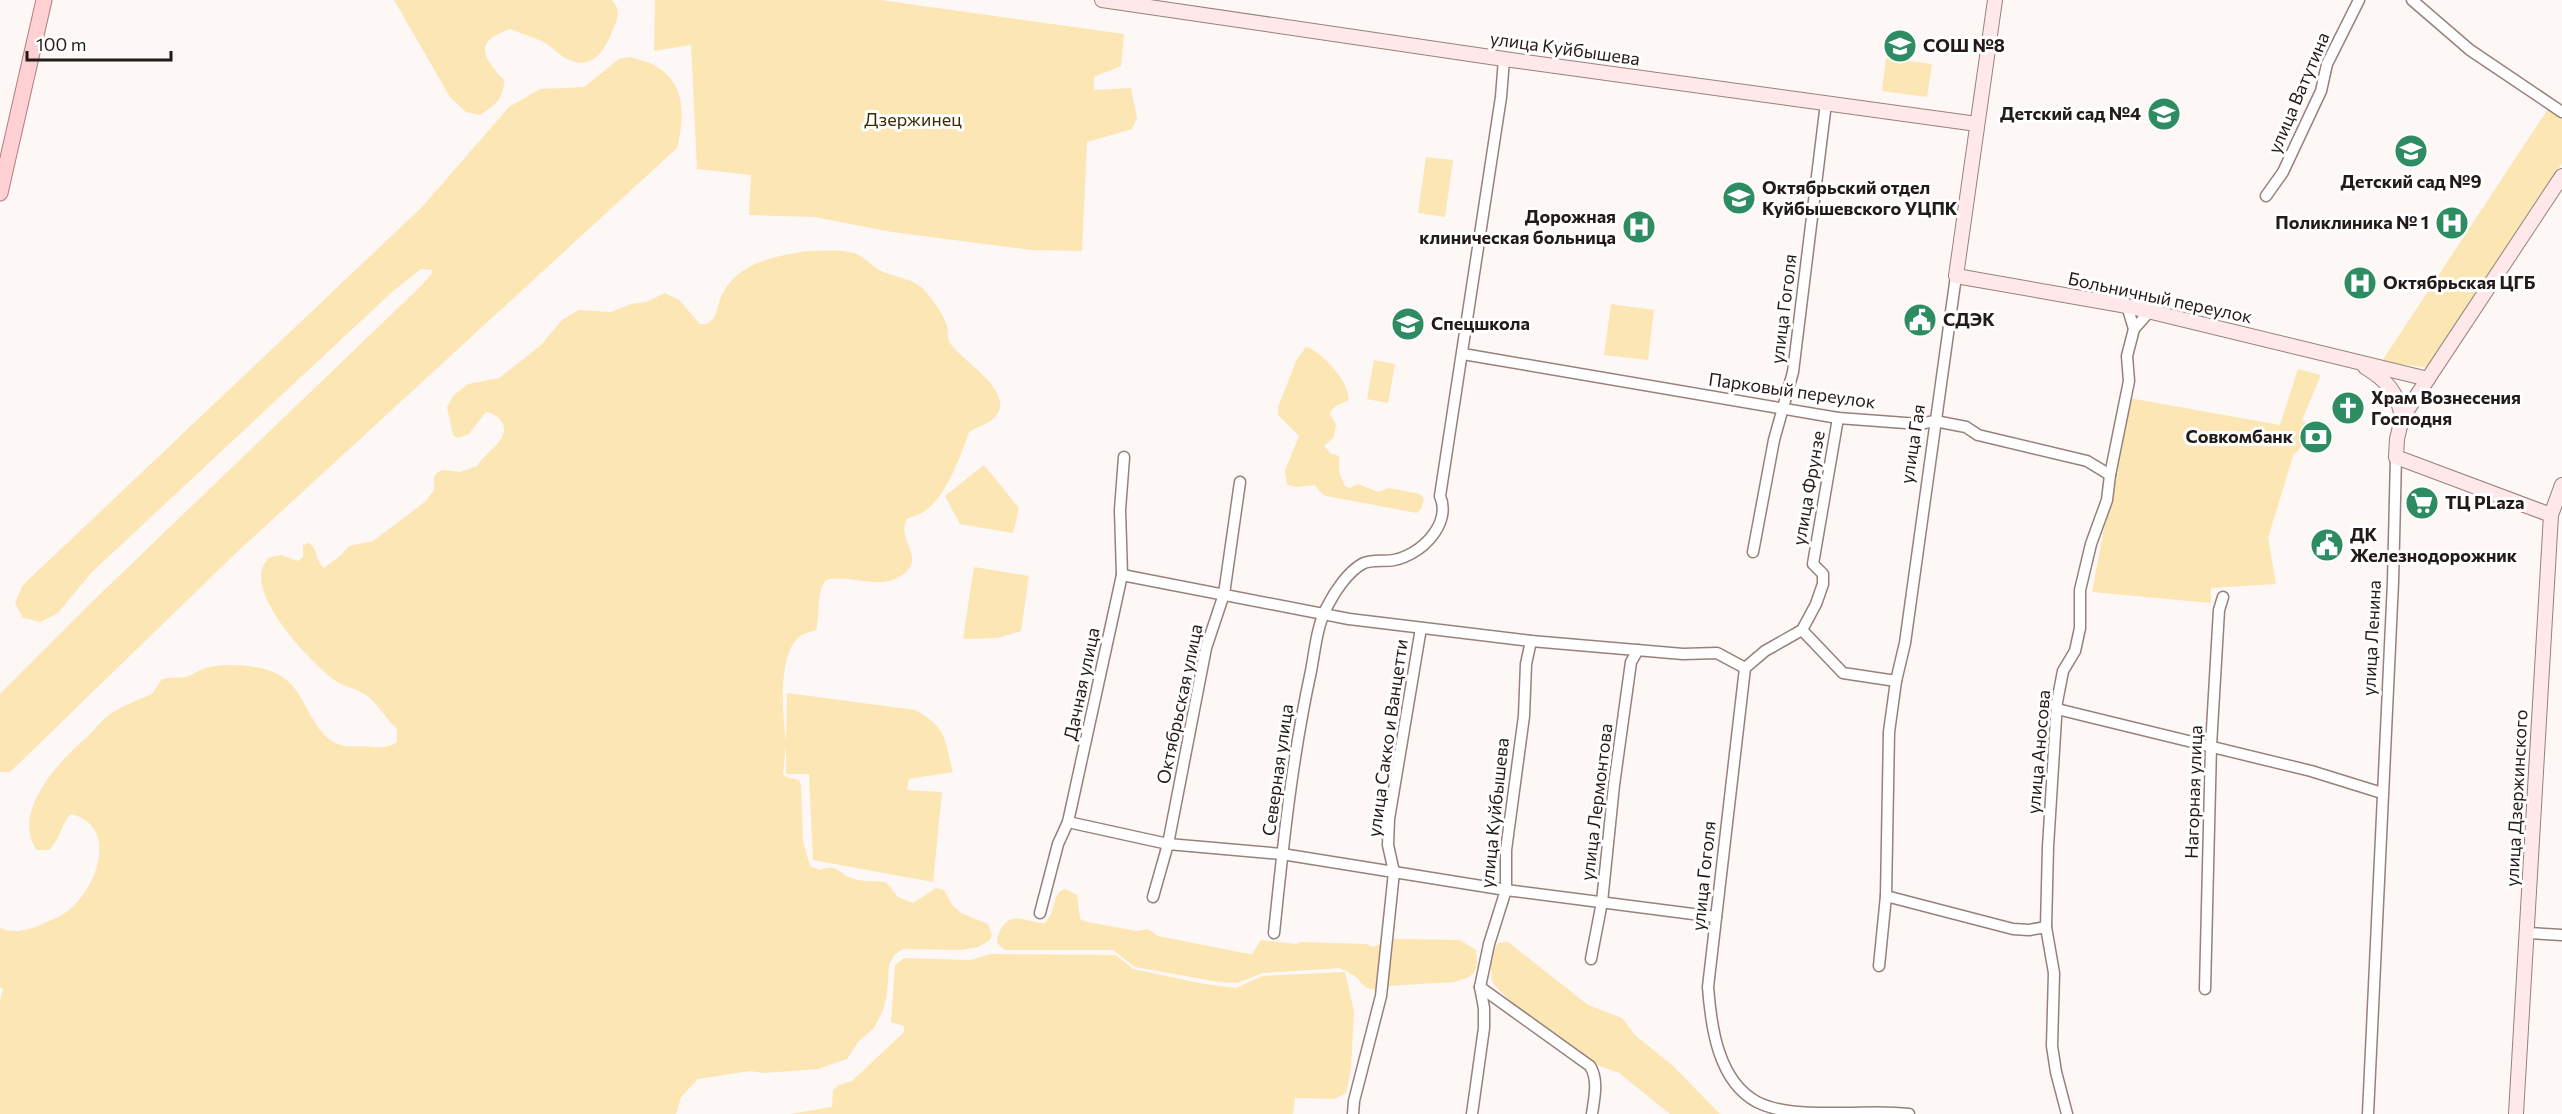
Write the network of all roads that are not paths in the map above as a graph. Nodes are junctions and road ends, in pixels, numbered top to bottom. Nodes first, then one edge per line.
1 (44, 0) edge
2 (1102, 0) edge
3 (1995, 0) edge
4 (2359, 0) edge
5 (2412, 0) edge
6 (1504, 59) junction
7 (1826, 103) junction
8 (2562, 112) edge
9 (1977, 124) junction
10 (2562, 176) edge
11 (0, 193) edge
12 (2266, 196) dead end
13 (1956, 276) junction
14 (2127, 306) junction
15 (2150, 311) junction
16 (2134, 329) junction
17 (1463, 354) junction
18 (2356, 361) junction
19 (2428, 379) junction
20 (1783, 408) junction
21 (1838, 418) junction
22 (2402, 418) junction
23 (1935, 422) junction
24 (1124, 457) dead end
25 (2396, 457) junction
26 (2109, 475) junction
27 (1240, 482) dead end
28 (2562, 485) edge
29 (2557, 516) edge
30 (1753, 552) dead end
31 (1122, 575) junction
32 (1224, 594) junction
33 (2223, 597) dead end
34 (1324, 613) junction
35 (1421, 628) junction
36 (1802, 630) junction
37 (1531, 641) junction
38 (1638, 650) junction
39 (1744, 668) junction
40 (1896, 681) junction
41 (2057, 709) junction
42 (2211, 746) junction
43 (2382, 793) junction
44 (1068, 822) junction
45 (1168, 844) junction
46 (1282, 854) junction
47 (1394, 872) junction
48 (1506, 890) junction
49 (1886, 896) junction
50 (1153, 897) dead end
51 (1602, 902) junction
52 (1040, 913) dead end
53 (1716, 917) junction
54 (2046, 927) junction
55 (1274, 933) dead end
56 (2527, 933) junction
57 (2562, 935) edge
58 (1591, 959) dead end
59 (1879, 966) dead end
60 (1480, 987) junction
61 (2205, 989) dead end
62 (1353, 1114) edge
63 (1472, 1114) edge
64 (1592, 1114) edge
65 (1909, 1114) edge
66 (2067, 1114) edge
67 (2368, 1114) edge
68 (2516, 1114) edge

1 - 11 main road
2 - 6 main road, улица Куйбышева
3 - 9 main road, улица Гая
4 - 12 street, улица Ватутина
5 - 8 street
6 - 7 main road, улица Куйбышева
6 - 17 street
7 - 9 main road, улица Куйбышева
7 - 20 street, улица Гоголя
9 - 13 main road, улица Гая
10 - 19 main road, улица Ленина
13 - 14 main road, Больничный переулок
13 - 23 street, улица Гая
14 - 15 main road, Больничный переулок
14 - 16 street
15 - 16 street, улица Аносова
15 - 18 main road, Больничный переулок
16 - 26 street, улица Аносова
17 - 20 street, Парковый переулок
17 - 34 street
18 - 19 main road, Больничный переулок
18 - 22 main road, Больничный переулок
19 - 22 main road, улица Ленина
20 - 21 street, Парковый переулок
20 - 30 street, улица Гоголя
21 - 23 street, Парковый переулок
21 - 36 street, улица Фрунзе
22 - 25 main road, улица Ленина
23 - 26 street, Парковый переулок
23 - 40 street, улица Гая
24 - 31 street, Дачная улица
25 - 29 main road
25 - 43 street, улица Ленина
26 - 41 street, улица Аносова
27 - 32 street, Октябрьская улица
28 - 29 main road, улица Дзержинского
29 - 56 main road, улица Дзержинского
31 - 32 street
31 - 44 street, Дачная улица
32 - 34 street
32 - 45 street, Октябрьская улица
33 - 42 street, Нагорная улица
34 - 35 street
34 - 46 street, Северная улица
35 - 37 street
35 - 47 street, улица Сакко и Ванцетти
36 - 39 street
36 - 40 street
37 - 38 street
37 - 48 street, улица Куйбышева
38 - 39 street
38 - 51 street, улица Лермонтова
39 - 53 street, улица Гоголя
40 - 49 street, улица Гая
41 - 42 street
41 - 54 street, улица Аносова
42 - 43 street
42 - 61 street, Нагорная улица
43 - 67 street, улица Ленина
44 - 45 street
44 - 52 street, Дачная улица
45 - 46 street
45 - 50 street, Октябрьская улица
46 - 47 street
46 - 55 street, Северная улица
47 - 48 street
47 - 62 street, улица Сакко и Ванцетти
48 - 51 street
48 - 60 street, улица Куйбышева
49 - 54 street
49 - 59 street, улица Гая
51 - 53 street
51 - 58 street, улица Лермонтова
53 - 65 street, улица Гоголя
54 - 66 street, улица Аносова
56 - 57 street
56 - 68 main road, улица Дзержинского
60 - 63 street, улица Куйбышева
60 - 64 street

